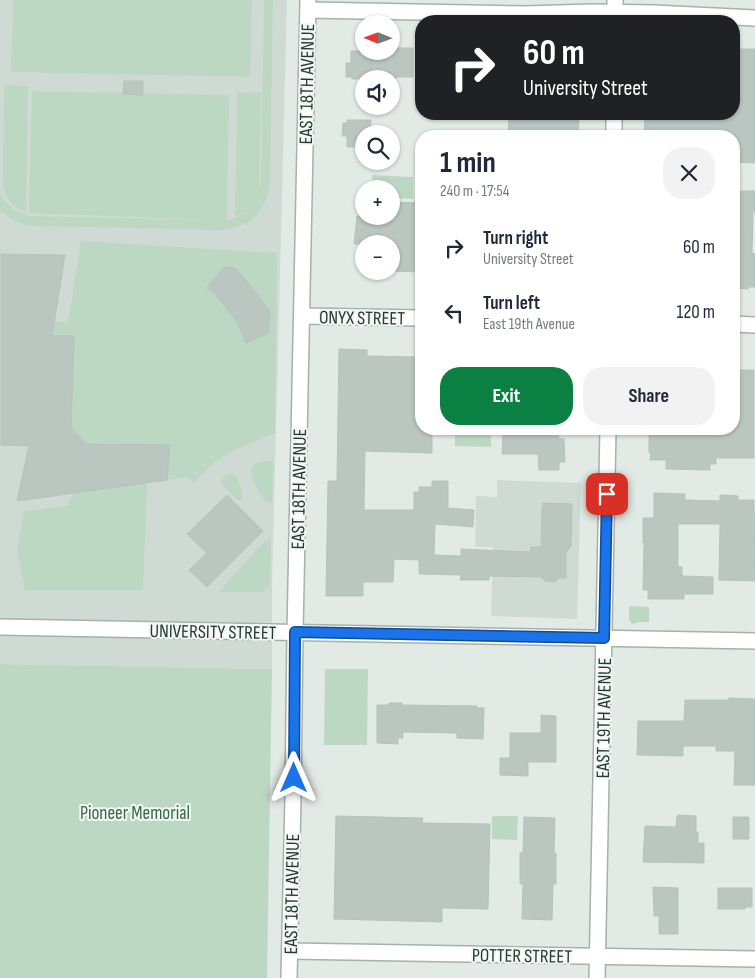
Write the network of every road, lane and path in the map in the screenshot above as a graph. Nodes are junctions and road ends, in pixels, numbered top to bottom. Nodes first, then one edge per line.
1 (308, 5) edge
2 (615, 11) edge
3 (694, 15) edge
4 (740, 17) edge
5 (755, 18) edge
6 (302, 316) junction
7 (415, 318) edge
8 (740, 324) edge
9 (755, 325) edge
10 (608, 435) edge
11 (0, 627) edge
12 (295, 632) junction
13 (604, 638) junction
14 (755, 641) edge
15 (290, 951) junction
16 (598, 956) junction
17 (755, 959) edge
18 (289, 978) edge
19 (598, 978) edge

1 - 2 street
1 - 6 street, EAST 18TH AVENUE
2 - 3 street
4 - 5 street
6 - 7 street, ONYX STREET
6 - 12 street, EAST 18TH AVENUE
8 - 9 street
10 - 13 street, EAST 19TH AVENUE
11 - 12 street, UNIVERSITY STREET
12 - 13 street, UNIVERSITY STREET
12 - 15 street, EAST 18TH AVENUE
13 - 14 street, UNIVERSITY STREET
13 - 16 street, EAST 19TH AVENUE
15 - 16 street, POTTER STREET
15 - 18 street, EAST 18TH AVENUE
16 - 17 street, POTTER STREET
16 - 19 street, EAST 19TH AVENUE

